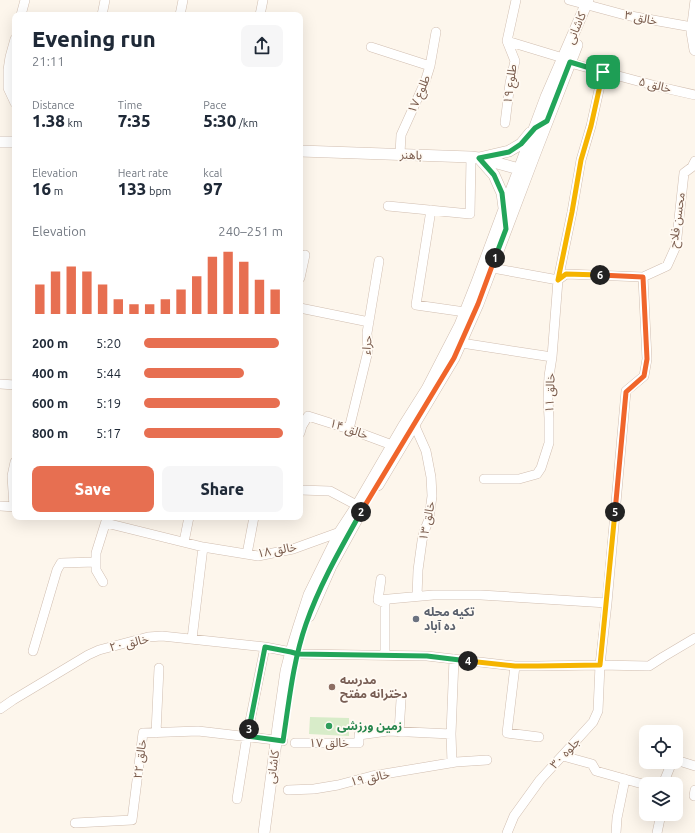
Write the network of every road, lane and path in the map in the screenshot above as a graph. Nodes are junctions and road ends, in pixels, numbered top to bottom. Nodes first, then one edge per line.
1 (25, 0) edge
2 (105, 0) edge
3 (184, 0) edge
4 (263, 0) edge
5 (516, 0) edge
6 (569, 0) edge
7 (695, 0) edge
8 (590, 3) edge
9 (22, 12) edge
10 (103, 12) edge
11 (181, 12) edge
12 (261, 12) edge
13 (692, 27) junction
14 (436, 32) dead end
15 (507, 41) junction
16 (371, 46) dead end
17 (12, 49) edge
18 (695, 51) edge
19 (566, 60) junction
20 (430, 66) junction
21 (603, 72) junction
22 (695, 95) edge
23 (12, 97) edge
24 (547, 121) junction
25 (505, 122) dead end
26 (535, 128) junction
27 (0, 142) edge
28 (12, 142) edge
29 (303, 151) edge
30 (400, 154) junction
31 (475, 157) junction
32 (694, 165) edge
33 (520, 169) junction
34 (388, 206) dead end
35 (431, 210) junction
36 (504, 211) junction
37 (506, 229) junction
38 (305, 255) dead end
39 (379, 261) dead end
40 (303, 264) edge
41 (488, 267) junction
42 (643, 277) junction
43 (558, 280) junction
44 (303, 309) edge
45 (465, 312) junction
46 (369, 322) junction
47 (456, 343) junction
48 (552, 357) junction
49 (0, 384) edge
50 (12, 385) edge
51 (414, 424) junction
52 (303, 426) edge
53 (349, 429) junction
54 (396, 447) junction
55 (484, 479) dead end
56 (303, 490) edge
57 (0, 506) edge
58 (12, 507) edge
59 (360, 507) junction
60 (106, 520) edge
61 (188, 520) edge
62 (253, 520) edge
63 (344, 535) junction
64 (184, 542) junction
65 (203, 547) junction
66 (247, 554) junction
67 (96, 562) junction
68 (381, 579) dead end
69 (103, 582) dead end
70 (417, 596) junction
71 (378, 600) junction
72 (607, 603) junction
73 (695, 638) edge
74 (192, 639) junction
75 (265, 647) junction
76 (33, 650) dead end
77 (294, 653) junction
78 (385, 655) junction
79 (454, 660) junction
80 (600, 665) junction
81 (515, 666) junction
82 (158, 668) dead end
83 (401, 700) dead end
84 (0, 709) edge
85 (399, 732) junction
86 (156, 733) junction
87 (451, 734) junction
88 (247, 736) junction
89 (539, 737) dead end
90 (280, 740) junction
91 (295, 743) dead end
92 (563, 756) junction
93 (487, 760) dead end
94 (454, 762) junction
95 (683, 762) edge
96 (695, 766) edge
97 (625, 779) junction
98 (639, 783) edge
99 (288, 790) dead end
100 (237, 799) dead end
101 (660, 821) edge
102 (75, 823) dead end
103 (264, 833) edge
104 (270, 833) edge
105 (507, 833) edge
106 (616, 833) edge
107 (657, 833) edge

1 - 9 street
2 - 10 street
3 - 11 street
4 - 12 street
5 - 15 street
6 - 8 street, خالق ۳
7 - 13 street
8 - 13 street, خالق ۳
8 - 19 street, کاشانی
13 - 18 street
14 - 20 street, طلوع ۱۷
15 - 19 street, خالق ۵
15 - 25 street, طلوع ۱۹
16 - 20 street
17 - 23 street
19 - 21 street, خالق ۵
19 - 24 street, کاشانی
19 - 26 street, کاشانی
20 - 30 street, طلوع ۱۷
21 - 22 street, خالق ۵
21 - 43 street
24 - 26 street
24 - 37 street, کاشانی
26 - 31 street
26 - 33 street, کاشانی
27 - 28 street
29 - 30 street, باهنر
30 - 31 street, باهنر
31 - 33 street, باهنر
31 - 35 street
31 - 36 street
32 - 42 street, محسن فلاح
33 - 36 street, کاشانی
34 - 35 street
35 - 45 street
36 - 37 street
36 - 41 street, کاشانی
37 - 41 street, کاشانی
38 - 40 street
39 - 46 street, حراء
41 - 43 street
41 - 45 street, کاشانی
41 - 47 street, کاشانی
42 - 43 street
42 - 72 street
43 - 48 street
44 - 46 street
45 - 47 street, کاشانی
46 - 53 street, حراء
47 - 48 street, خالق ۱۱
47 - 51 street, کاشانی
47 - 54 street, کاشانی
48 - 55 street, خالق ۱۱
49 - 50 street
51 - 54 street, کاشانی
51 - 70 street, خالق ۱۳
52 - 53 street, خالق ۱۴
53 - 54 street, خالق ۱۴
54 - 59 street, کاشانی
56 - 59 street
57 - 58 street
59 - 63 street, کاشانی
60 - 64 street, خالق ۱۸
60 - 67 street
61 - 64 street
62 - 66 street
63 - 66 street, خالق ۱۸
63 - 77 street, کاشانی
64 - 65 street, خالق ۱۸
65 - 66 street, خالق ۱۸
65 - 74 street
67 - 69 street
67 - 76 street
68 - 71 street
70 - 71 street
70 - 72 street
71 - 78 street
72 - 80 street
73 - 80 street, خالق ۲۰
74 - 75 street, خالق ۲۰
74 - 84 street, خالق ۲۰
75 - 77 street, خالق ۲۰
75 - 88 street
77 - 78 street, خالق ۲۰
77 - 90 street, کاشانی
78 - 79 street, خالق ۲۰
79 - 81 street, خالق ۲۰
79 - 87 street
80 - 81 street, خالق ۲۰
80 - 92 street, جلوه ۳۰
81 - 89 street
82 - 86 street
83 - 85 street
85 - 87 street, خالق ۱۷
85 - 91 street, خالق ۱۷
86 - 88 street, خالق ۲۲
86 - 102 street, خالق ۲۲
87 - 94 street
88 - 90 street, خالق ۲۲
88 - 100 street
90 - 103 street, کاشانی
90 - 104 street, کاشانی
92 - 97 street
92 - 105 street, جلوه ۳۰
93 - 94 street, خالق ۱۹
94 - 99 street, خالق ۱۹
95 - 96 street
97 - 98 street
97 - 106 street
101 - 107 street

